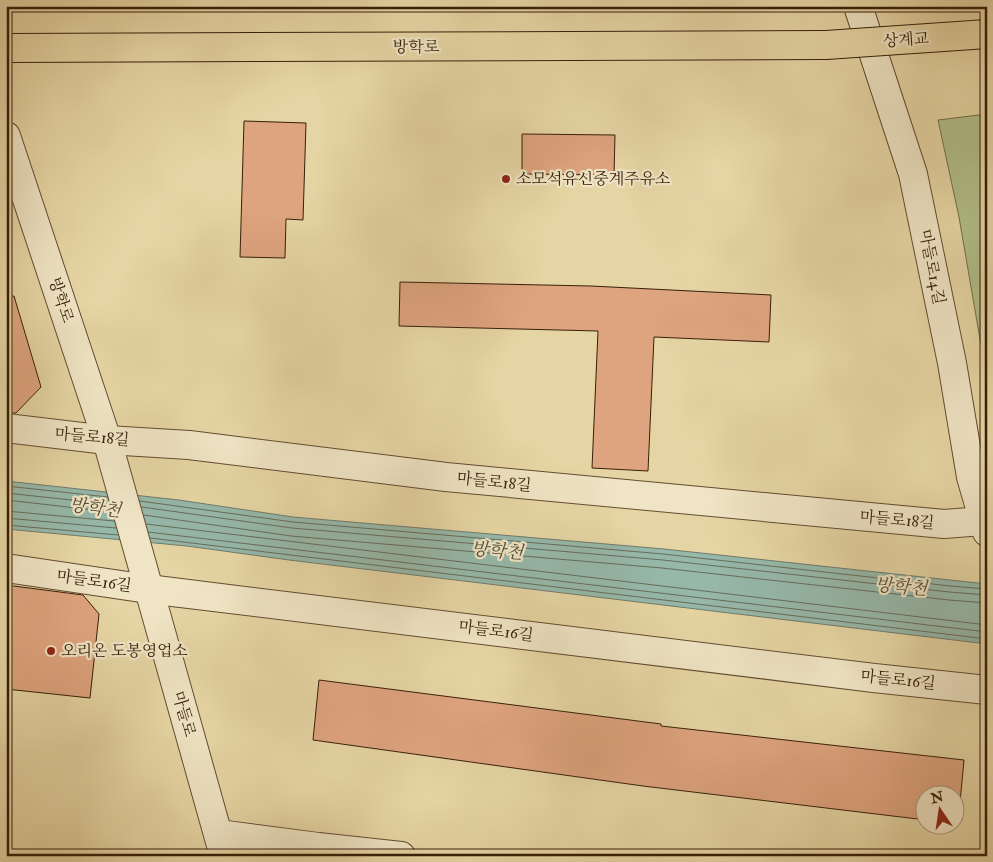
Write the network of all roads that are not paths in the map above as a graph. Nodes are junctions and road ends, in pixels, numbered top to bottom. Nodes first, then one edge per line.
1 (858, 6) edge
2 (987, 34) edge
3 (826, 45) joint
4 (6, 48) edge
5 (6, 136) edge
6 (6, 428) edge
7 (107, 440) junction
8 (114, 465) joint
9 (985, 526) edge
10 (6, 568) edge
11 (146, 580) junction
12 (987, 690) edge
13 (222, 845) edge
14 (401, 856) edge

1 - 9 street, 마들로14길
2 - 3 main road, 상계교, bridge
3 - 4 main road, 방학로
5 - 7 street, 방학로
6 - 7 street, 마들로18길
7 - 8 street, 방학로
7 - 9 street, 마들로18길
8 - 11 street, 마들로
10 - 11 street, 마들로16길
11 - 12 street, 마들로16길
11 - 13 street, 마들로
13 - 14 street

